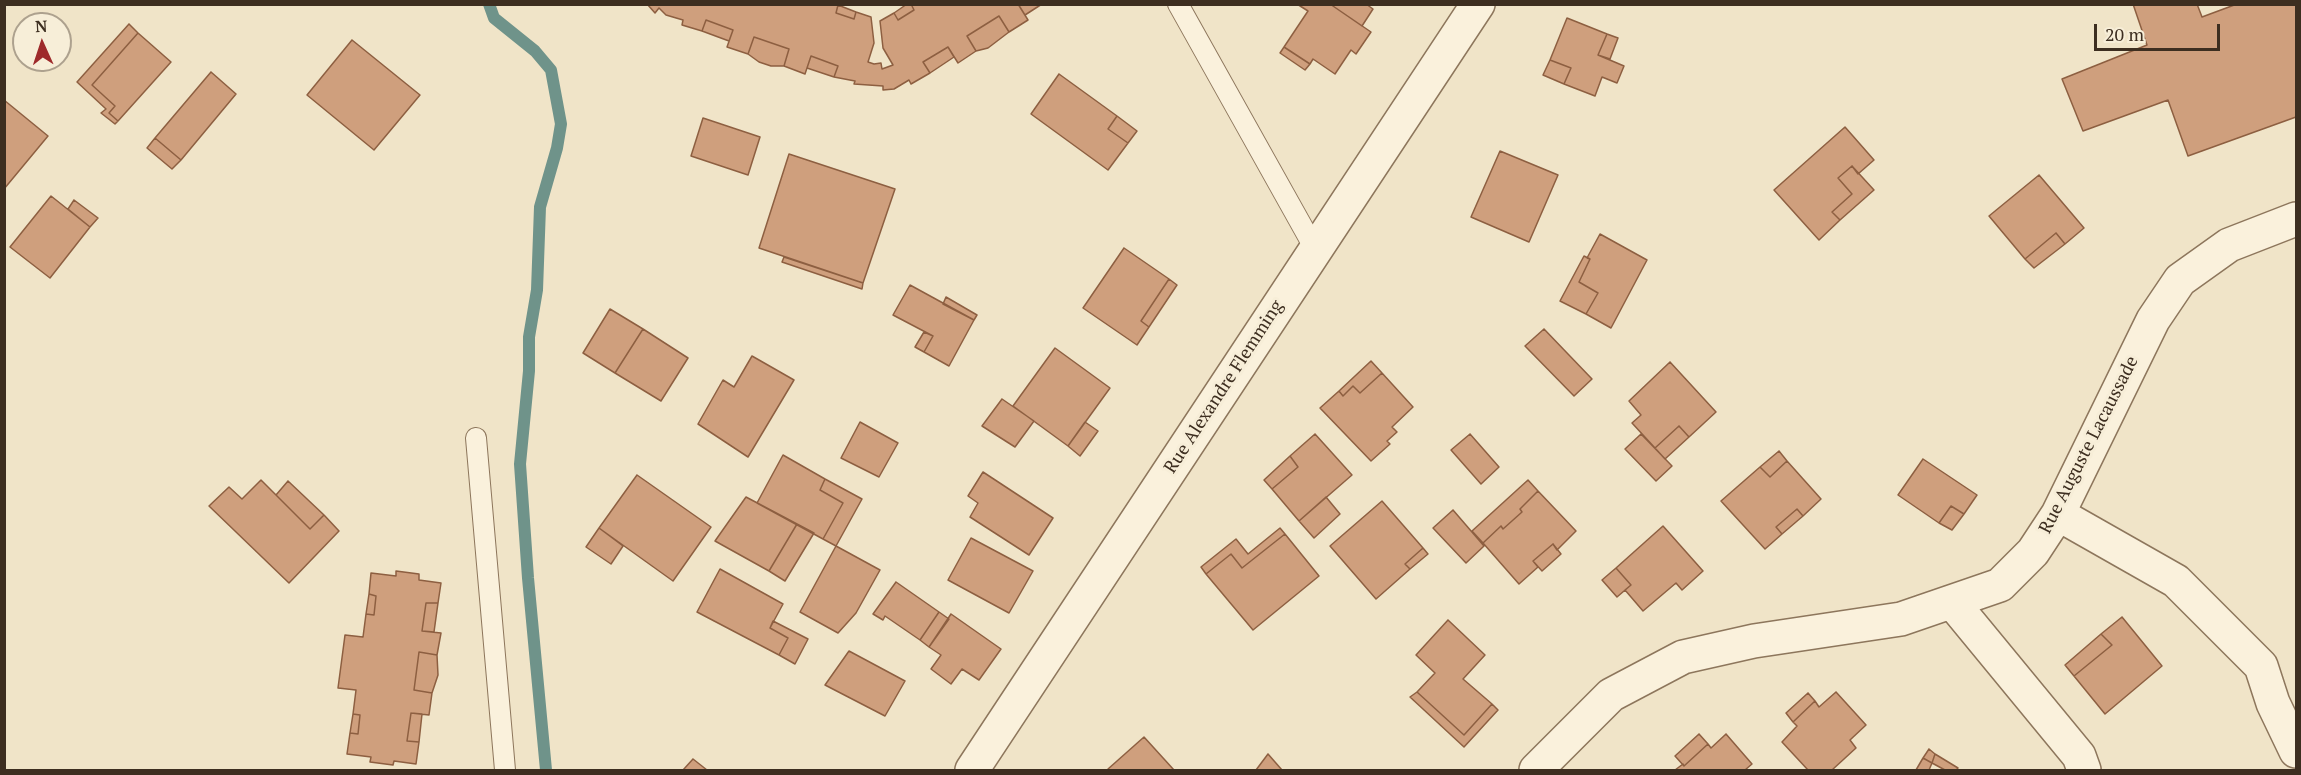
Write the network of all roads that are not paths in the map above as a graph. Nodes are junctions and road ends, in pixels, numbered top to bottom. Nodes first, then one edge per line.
1 (1178, 4) edge
2 (1478, 4) edge
3 (2296, 219) edge
4 (1315, 249) junction
5 (476, 438) dead end
6 (2058, 514) junction
7 (1953, 603) junction
8 (2296, 751) edge
9 (505, 771) edge
10 (972, 771) edge
11 (1536, 771) edge
12 (2085, 771) edge

1 - 4 lane
2 - 4 street, Rue Alexandre Flemming
3 - 6 street, Rue Auguste Lacaussade
4 - 10 street, Rue Alexandre Flemming
5 - 9 lane
6 - 7 street, Rue Auguste Lacaussade
6 - 8 street
7 - 11 street, Rue Auguste Lacaussade
7 - 12 street

